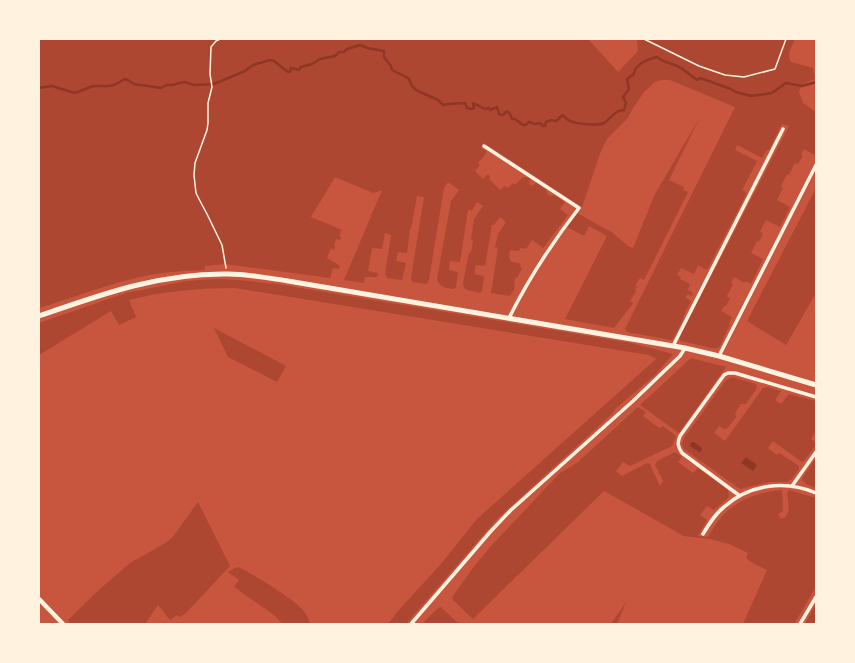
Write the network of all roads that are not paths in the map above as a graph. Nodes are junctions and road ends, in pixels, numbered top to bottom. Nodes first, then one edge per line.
1 (783, 129) dead end
2 (484, 146) dead end
3 (816, 165) edge
4 (39, 316) edge
5 (509, 318) junction
6 (673, 346) junction
7 (685, 348) junction
8 (719, 356) junction
9 (816, 385) edge
10 (816, 397) edge
11 (816, 452) edge
12 (792, 486) junction
13 (816, 493) edge
14 (740, 496) junction
15 (703, 534) dead end
16 (816, 597) edge
17 (39, 599) edge
18 (63, 624) edge
19 (411, 624) edge
20 (800, 624) edge

1 - 6 street
2 - 5 street
3 - 8 street
4 - 5 main road
5 - 6 main road
6 - 7 main road
7 - 8 main road
7 - 19 street
8 - 9 main road
10 - 14 street
11 - 12 street
12 - 13 street
12 - 14 street
14 - 15 street
16 - 20 street
17 - 18 street

